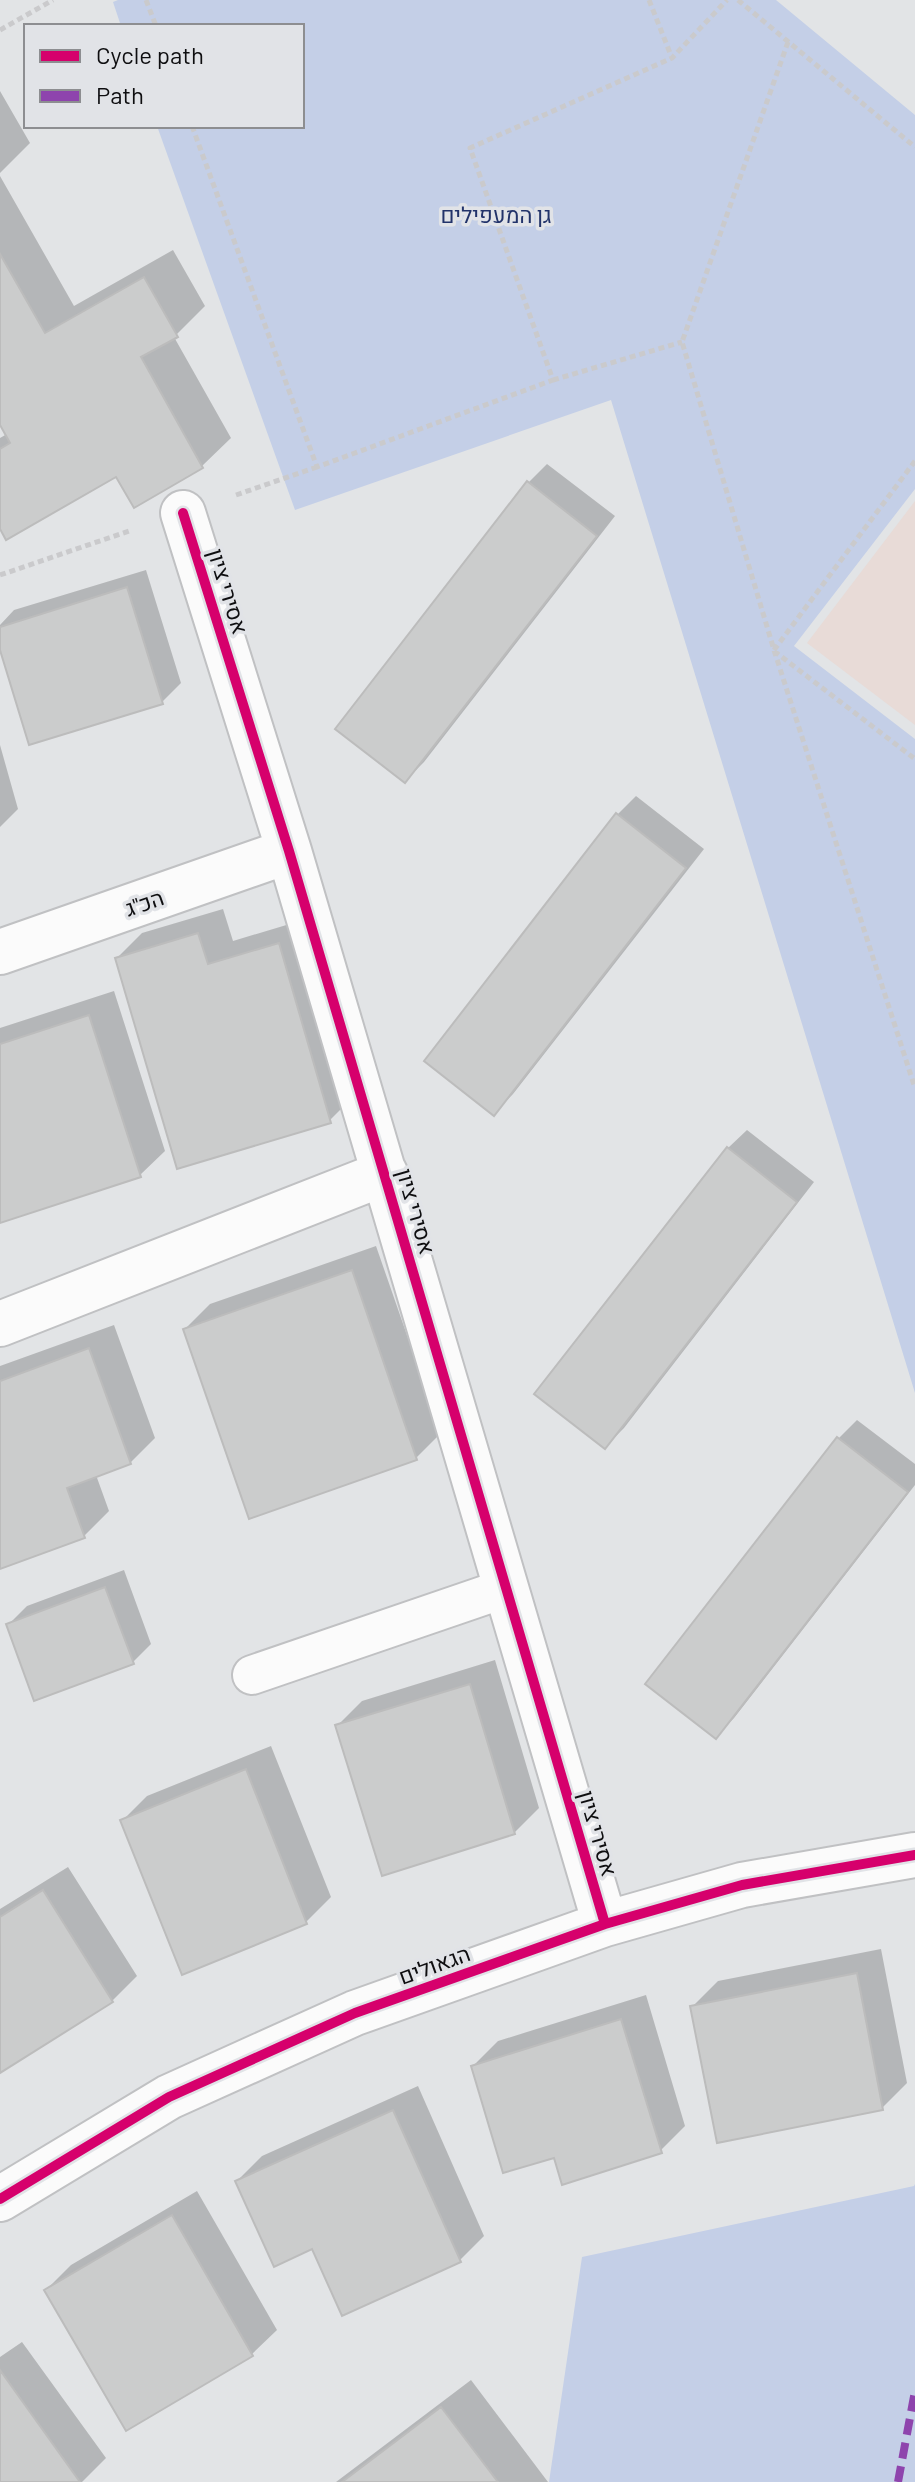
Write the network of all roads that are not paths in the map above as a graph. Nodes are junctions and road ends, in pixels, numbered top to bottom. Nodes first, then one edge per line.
1 (183, 513) road end
2 (289, 851) junction
3 (0, 952) edge
4 (385, 1173) junction
5 (0, 1324) edge
6 (506, 1588) junction
7 (252, 1675) dead end
8 (915, 1855) edge
9 (605, 1924) junction
10 (0, 2199) edge

1 - 2 street, אסירי ציון
2 - 3 street, הכ"ג
2 - 4 street, אסירי ציון
4 - 5 street, אסירי ציון
4 - 6 street, אסירי ציון
6 - 7 lane
6 - 9 street, אסירי ציון
8 - 9 street, הגאולים
9 - 10 street, הגאולים

